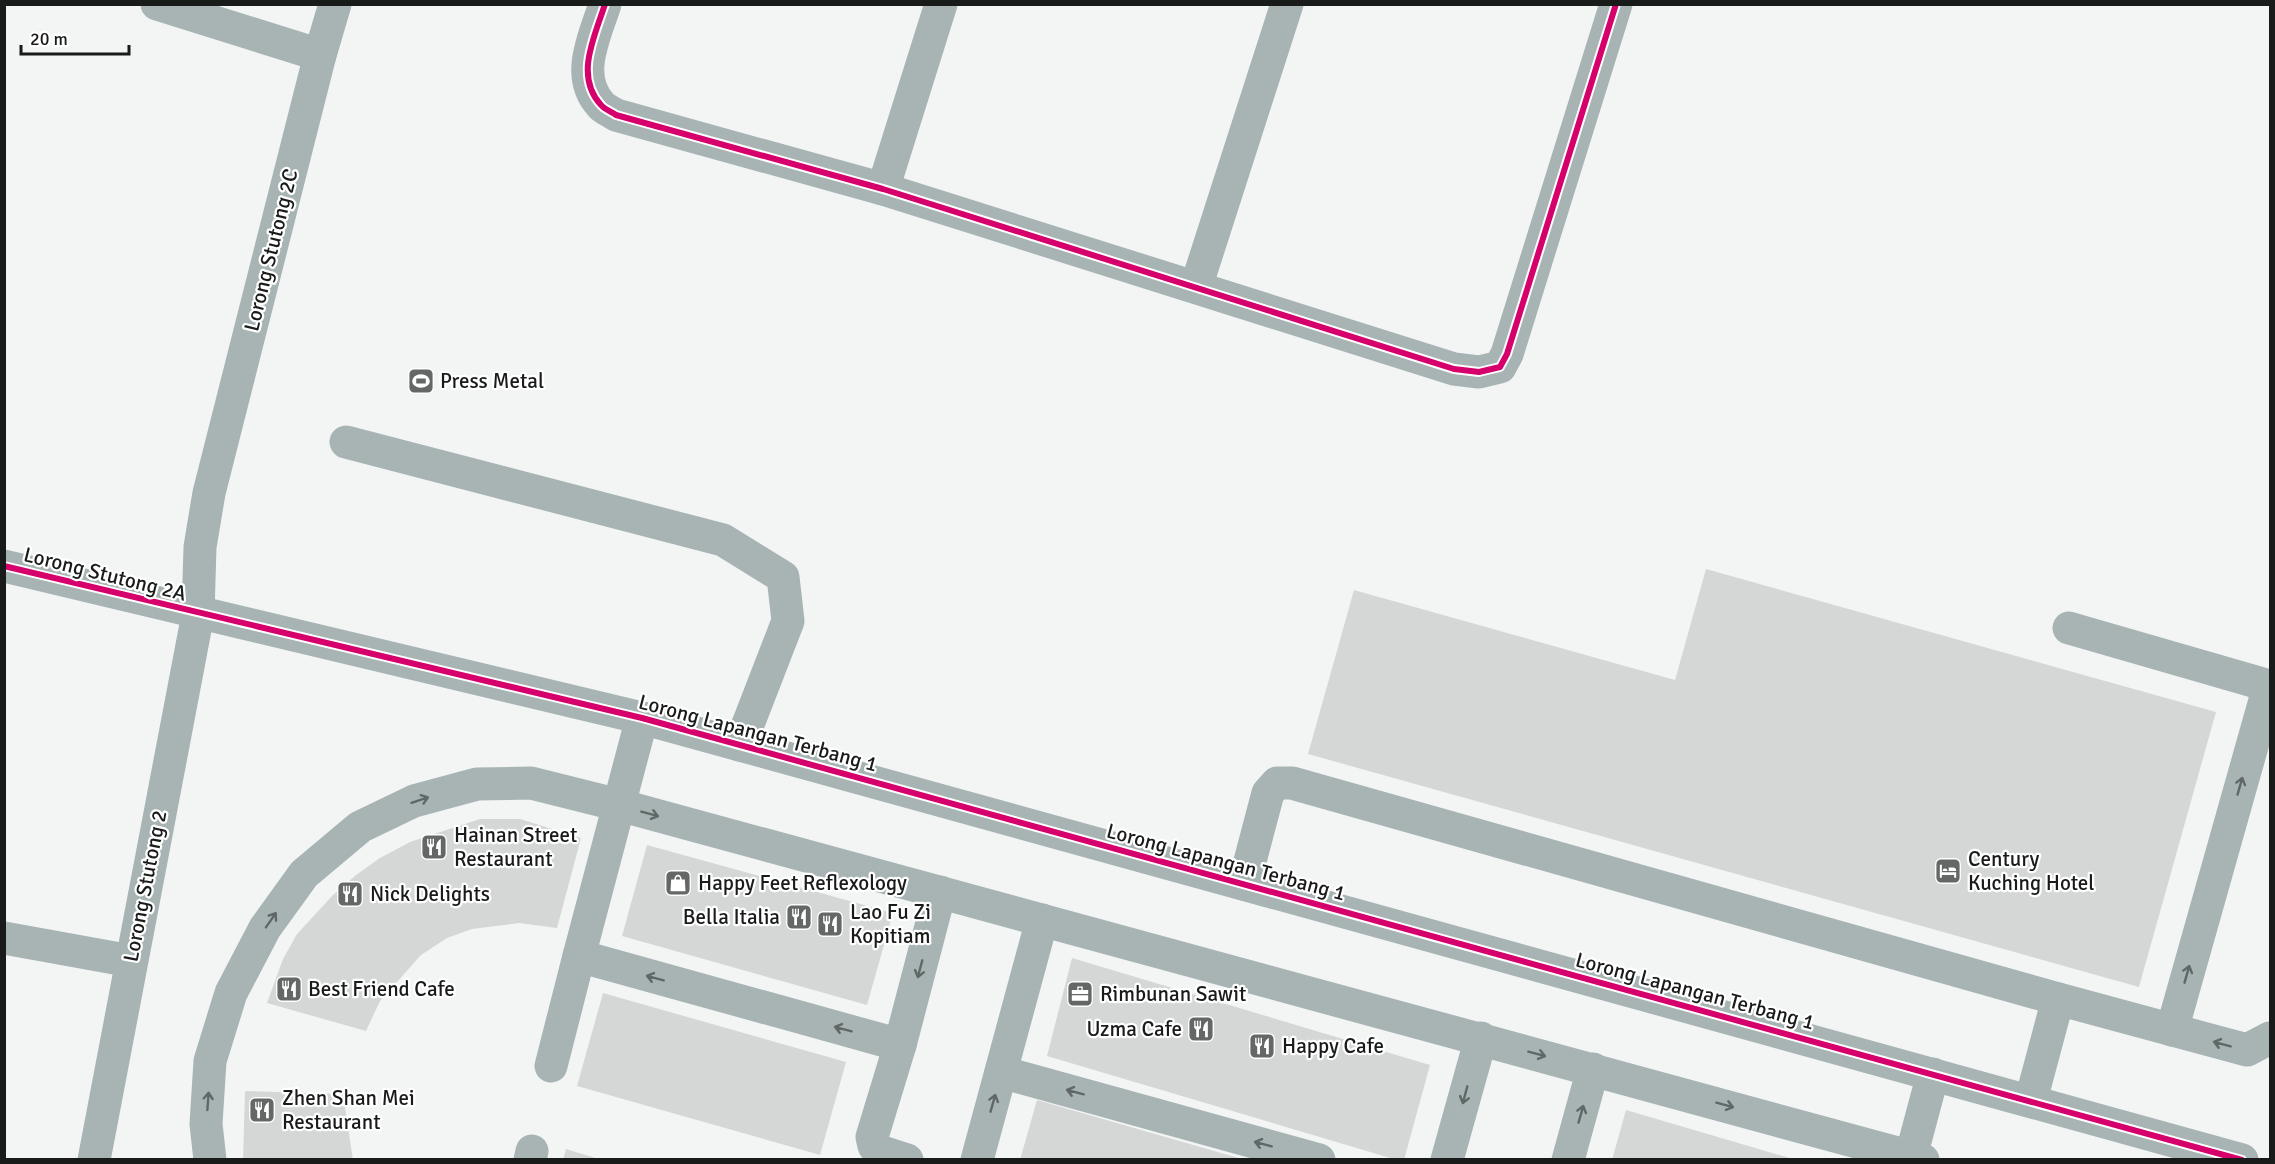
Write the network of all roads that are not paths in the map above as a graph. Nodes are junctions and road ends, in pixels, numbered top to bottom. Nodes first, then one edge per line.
1 (156, 4) edge
2 (335, 4) edge
3 (605, 4) edge
4 (941, 4) edge
5 (1287, 4) edge
6 (1616, 4) edge
7 (320, 56) junction
8 (883, 189) junction
9 (1196, 288) junction
10 (346, 442) dead end
11 (4, 566) edge
12 (198, 614) junction
13 (2069, 628) dead end
14 (2270, 686) edge
15 (642, 718) junction
16 (740, 745) junction
17 (619, 805) junction
18 (1245, 884) junction
19 (940, 892) junction
20 (1042, 920) junction
21 (4, 938) edge
22 (579, 956) junction
23 (131, 961) junction
24 (2058, 999) junction
25 (2172, 1030) junction
26 (1481, 1038) junction
27 (2271, 1038) edge
28 (900, 1045) junction
29 (551, 1066) dead end
30 (1593, 1069) junction
31 (1002, 1072) junction
32 (1933, 1074) junction
33 (2031, 1100) junction
34 (1915, 1158) edge
35 (94, 1160) edge
36 (210, 1160) edge
37 (907, 1160) edge
38 (977, 1160) edge
39 (1319, 1160) edge
40 (1447, 1160) edge
41 (1568, 1160) edge
42 (2242, 1160) edge

1 - 7 street
2 - 7 street, Lorong Stutong 2C
3 - 8 street
4 - 8 street
5 - 9 street
6 - 9 street
7 - 12 street, Lorong Stutong 2C
8 - 9 street
10 - 16 street
11 - 12 street, Lorong Stutong 2A
12 - 15 street, Lorong Lapangan Terbang 1
12 - 23 street, Lorong Stutong 2
13 - 14 street
25 -> 14 street
15 - 16 street, Lorong Lapangan Terbang 1
15 - 17 street
16 - 18 street, Lorong Lapangan Terbang 1
17 -> 19 street
17 - 22 street
36 -> 17 street
18 - 24 street
18 - 32 street, Lorong Lapangan Terbang 1
19 - 20 street
19 -> 28 street
20 - 26 street
20 - 31 street
21 - 23 street
28 -> 22 street
22 - 29 street
23 - 35 street, Lorong Stutong 2
24 - 25 street
24 - 33 street
27 -> 25 street
26 -> 30 street
26 -> 40 street
28 - 37 street
30 -> 34 street
41 -> 30 street
38 -> 31 street
39 -> 31 street
32 - 33 street, Lorong Lapangan Terbang 1
32 - 34 street
33 - 42 street, Lorong Lapangan Terbang 1

